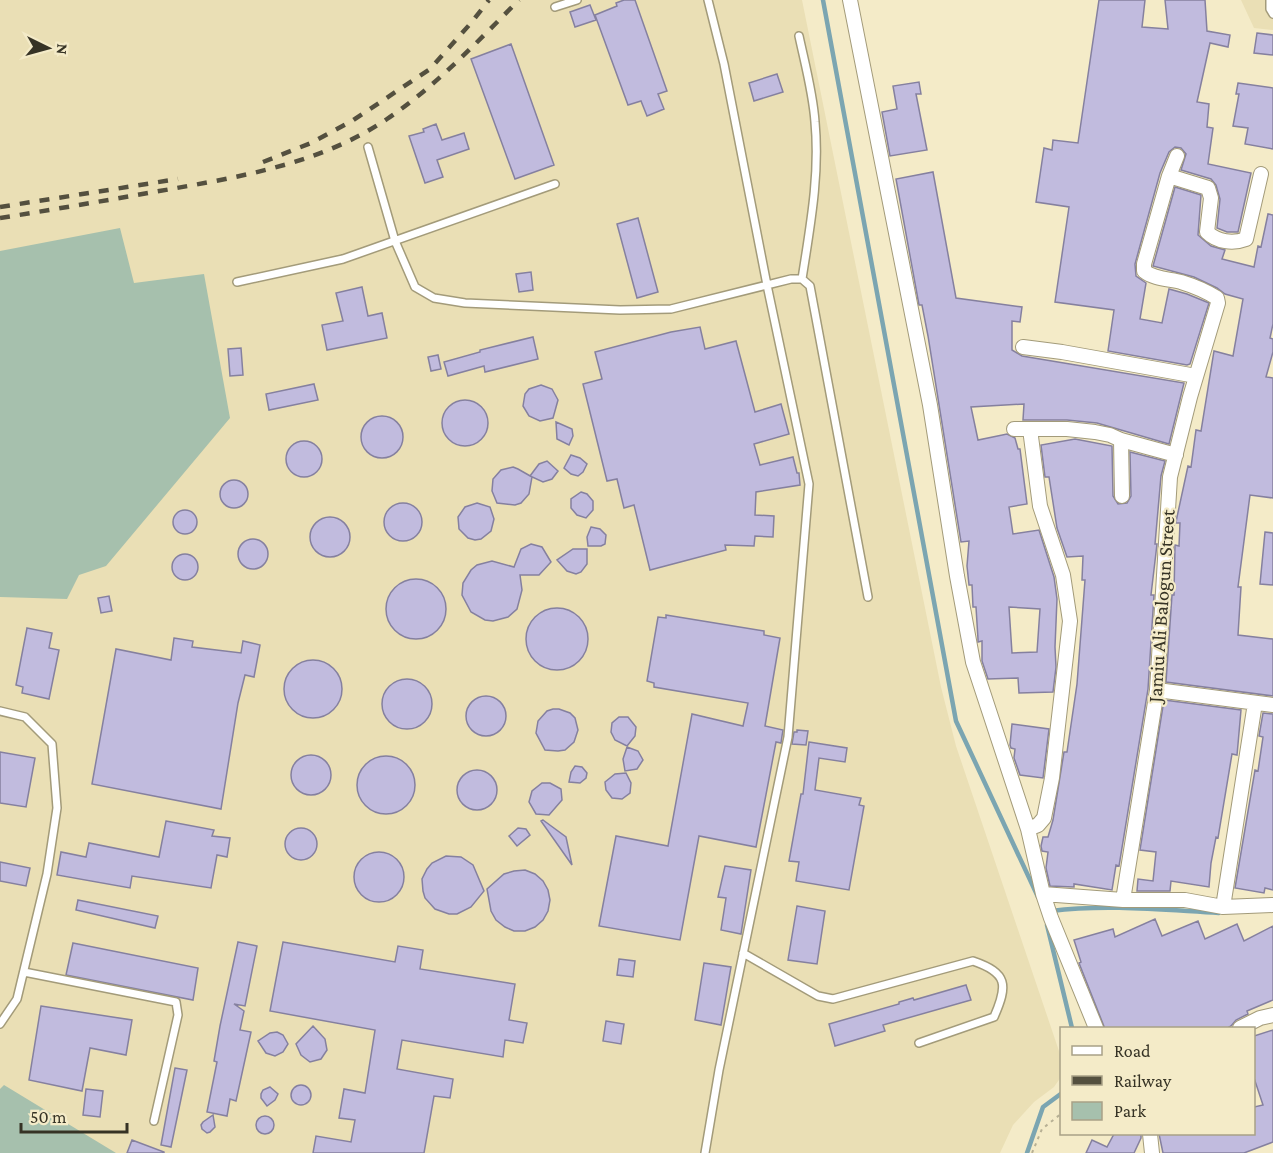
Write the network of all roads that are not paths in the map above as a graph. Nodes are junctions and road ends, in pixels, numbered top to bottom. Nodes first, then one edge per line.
1 (577, 0) edge
2 (708, 0) edge
3 (850, 0) edge
4 (1270, 0) edge
5 (555, 7) dead end
6 (1273, 14) edge
7 (799, 36) dead end
8 (368, 147) dead end
9 (1177, 156) dead end
10 (1261, 174) dead end
11 (1169, 176) junction
12 (555, 184) dead end
13 (395, 241) junction
14 (802, 279) junction
15 (237, 282) dead end
16 (767, 285) junction
17 (1023, 347) dead end
18 (1196, 376) junction
19 (1014, 429) dead end
20 (1030, 429) junction
21 (1121, 440) junction
22 (1176, 455) junction
23 (1122, 496) dead end
24 (868, 597) dead end
25 (1157, 690) junction
26 (1255, 703) junction
27 (1273, 705) edge
28 (0, 711) edge
29 (1028, 828) junction
30 (1123, 900) junction
31 (1273, 905) edge
32 (1047, 906) junction
33 (1223, 907) junction
34 (743, 953) junction
35 (24, 972) junction
36 (1273, 1015) edge
37 (0, 1024) edge
38 (1095, 1027) edge
39 (1244, 1027) edge
40 (919, 1043) dead end
41 (154, 1121) dead end
42 (1150, 1135) edge
43 (705, 1153) edge
44 (1152, 1153) edge

1 - 5 lane
2 - 16 lane
3 - 29 street
4 - 6 lane
7 - 14 lane
8 - 13 lane
9 - 11 street
10 - 11 street
11 - 18 street, Jamiu Ali Balogun Street
12 - 13 lane
13 - 15 lane
13 - 16 lane
14 - 16 lane
14 - 24 lane
16 - 34 lane
17 - 18 street
18 - 22 street, Jamiu Ali Balogun Street
19 - 20 street
20 - 21 street
20 - 29 street
21 - 22 street
21 - 23 street
22 - 25 street, Jamiu Ali Balogun Street
25 - 26 street
25 - 30 street, Jamiu Ali Balogun Street
26 - 27 street
26 - 33 street
28 - 35 lane
29 - 32 street
30 - 32 street
30 - 33 street
31 - 33 street
32 - 38 street
34 - 40 lane
34 - 43 lane
35 - 37 lane
35 - 41 lane
36 - 39 street
42 - 44 street

